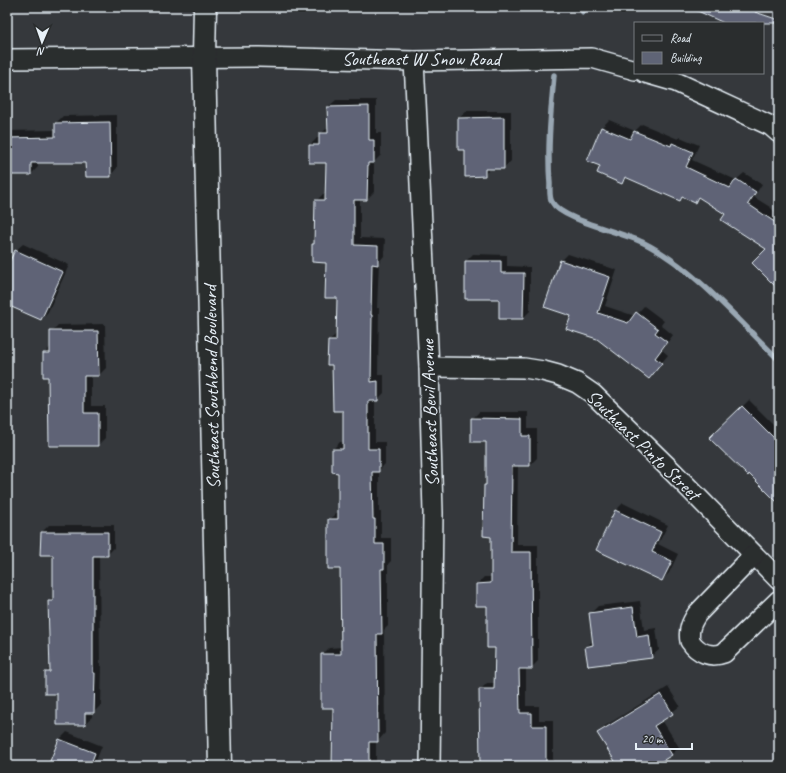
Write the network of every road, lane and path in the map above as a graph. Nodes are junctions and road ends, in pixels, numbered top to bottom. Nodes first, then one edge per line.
1 (205, 7) edge
2 (204, 57) junction
3 (7, 59) edge
4 (414, 61) junction
5 (634, 70) edge
6 (648, 74) edge
7 (779, 134) edge
8 (429, 367) junction
9 (754, 555) junction
10 (779, 580) edge
11 (779, 600) edge
12 (220, 766) edge
13 (430, 766) edge

1 - 2 street, Southeast Southbend Boulevard
2 - 3 street, Southeast W Snow Road
2 - 4 street, Southeast W Snow Road
2 - 12 street, Southeast Southbend Boulevard
4 - 5 street, Southeast W Snow Road
4 - 8 street, Southeast Bevil Avenue
6 - 7 street
8 - 9 street, Southeast Pinto Street
8 - 13 street, Southeast Bevil Avenue
9 - 10 street, Southeast Pinto Street
9 - 11 street

